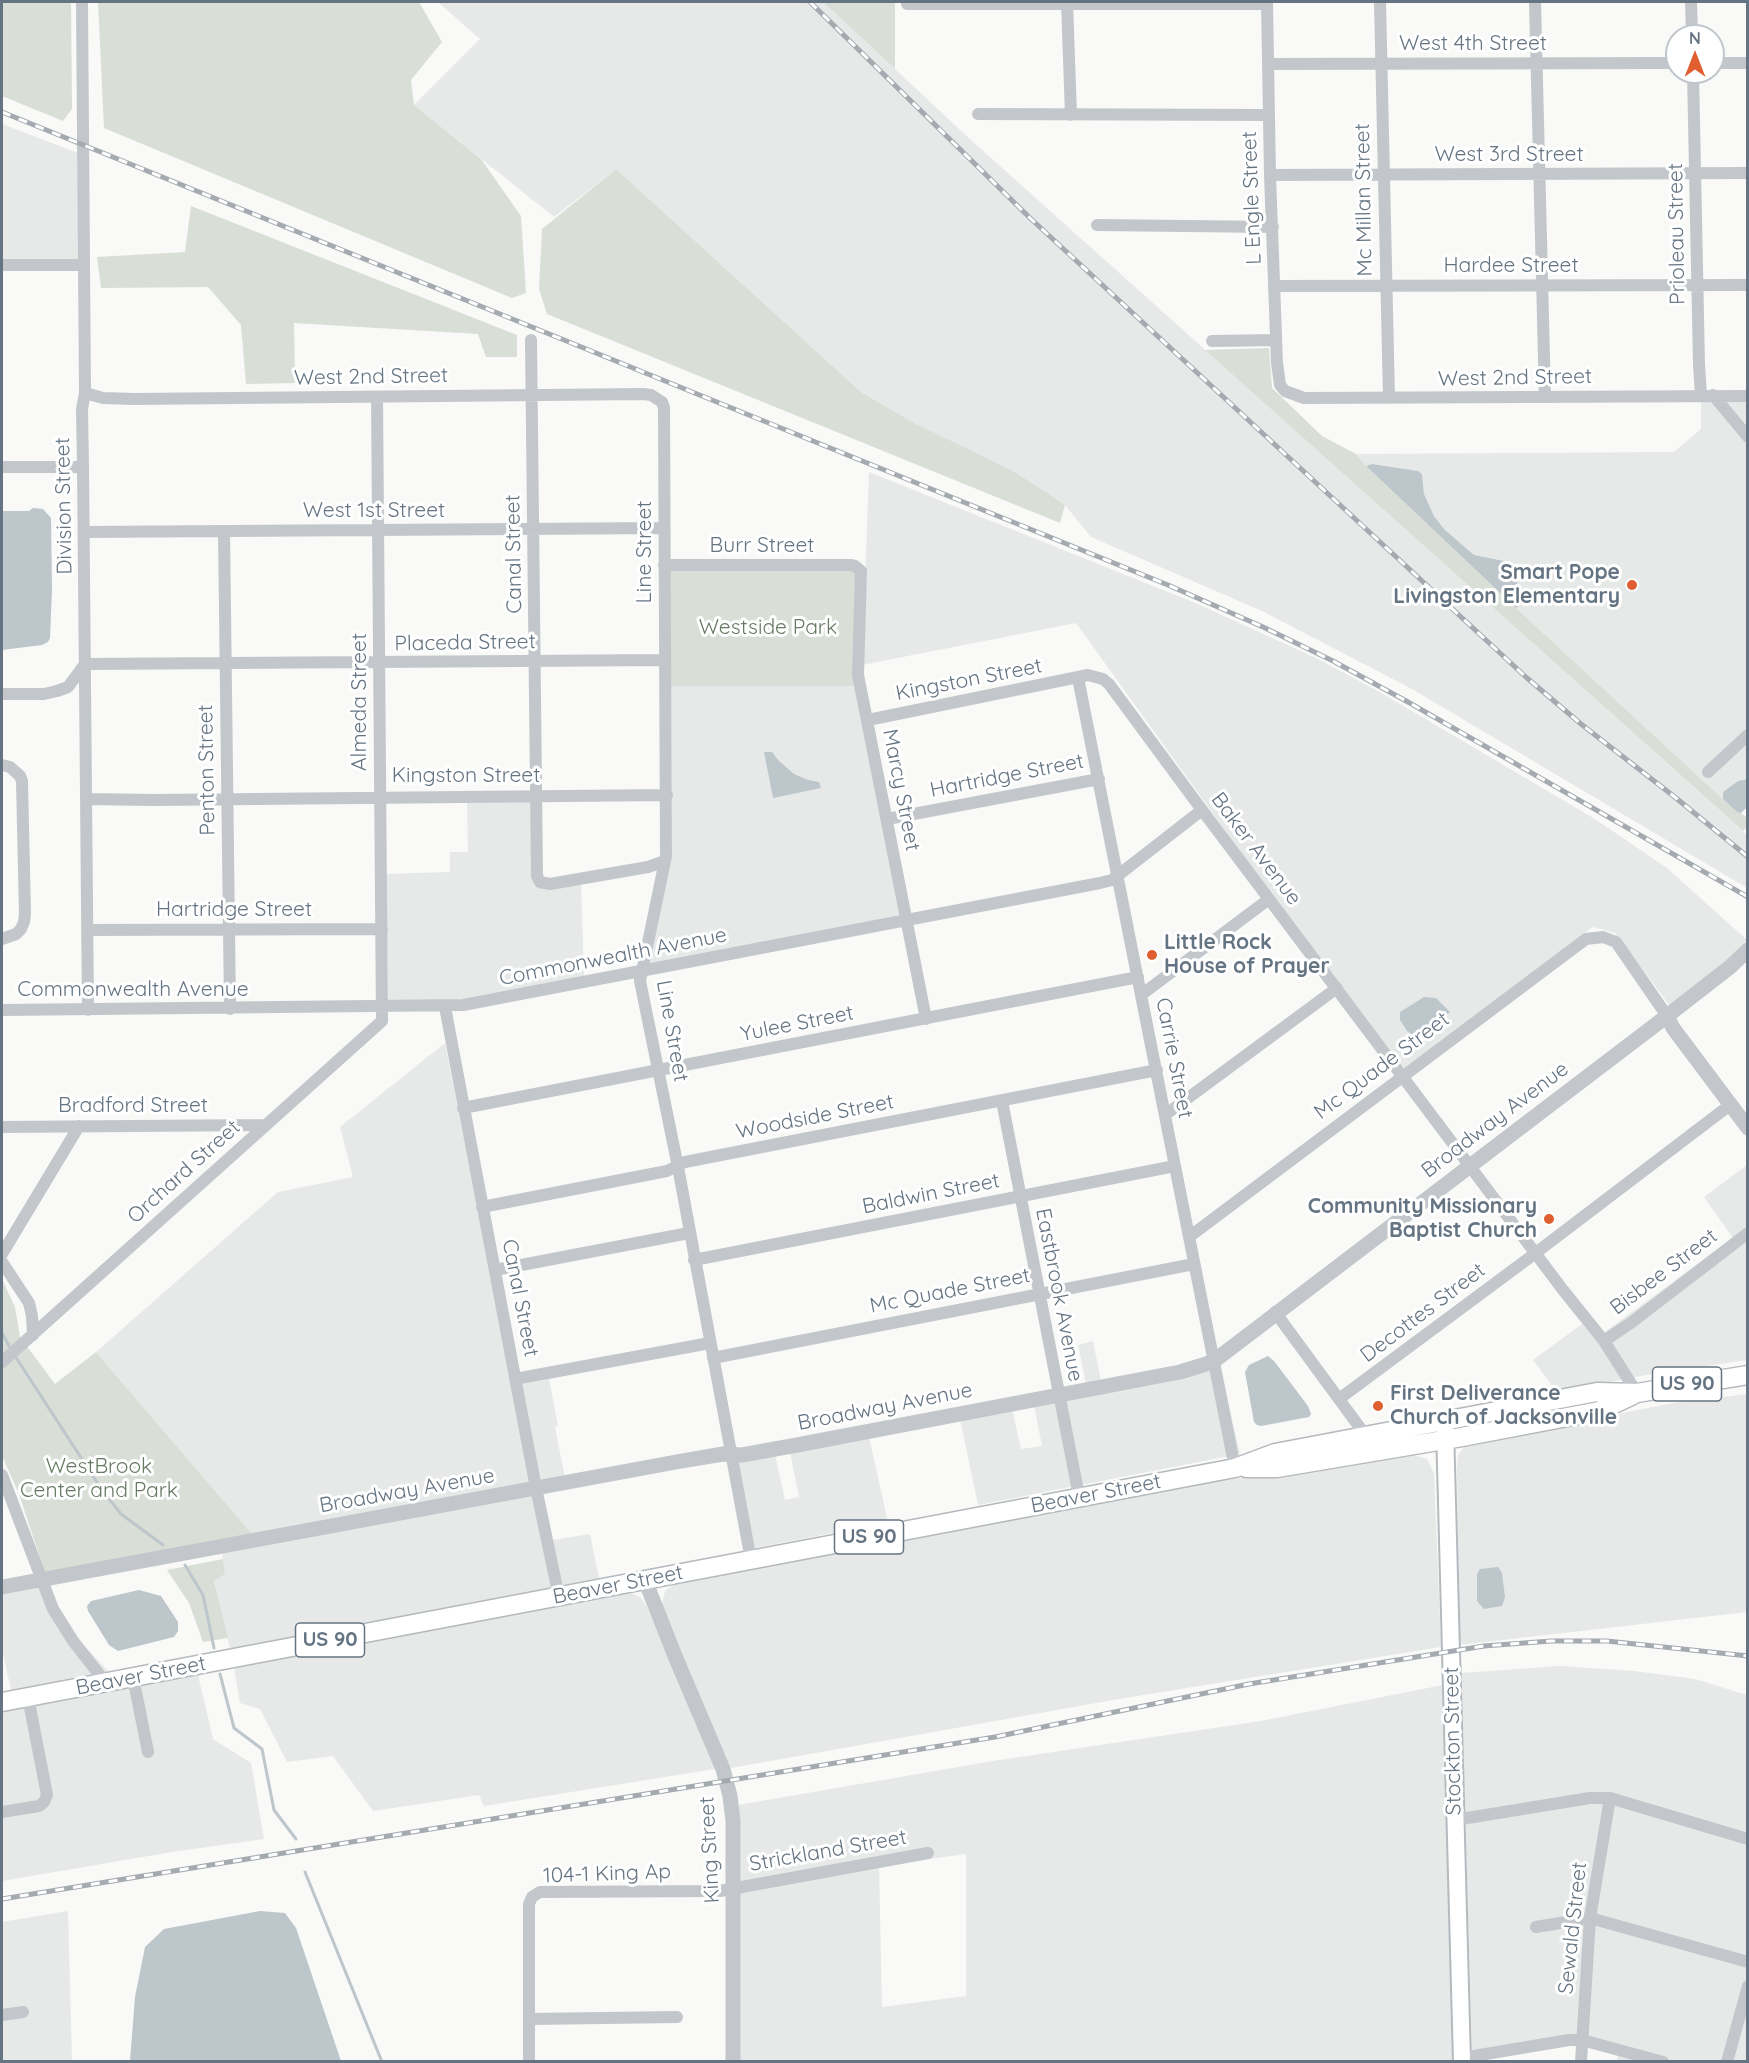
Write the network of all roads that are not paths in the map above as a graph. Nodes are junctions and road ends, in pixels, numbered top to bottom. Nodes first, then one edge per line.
1 (82, 2) edge
2 (1380, 2) edge
3 (1535, 2) edge
4 (1691, 2) edge
5 (1067, 3) edge
6 (1267, 3) edge
7 (907, 4) dead end
8 (1692, 24) edge
9 (1536, 63) junction
10 (1665, 63) edge
11 (1725, 63) edge
12 (1748, 63) edge
13 (1269, 64) junction
14 (1381, 64) junction
15 (1693, 84) edge
16 (978, 114) dead end
17 (1071, 115) junction
18 (1269, 115) junction
19 (1748, 173) edge
20 (1540, 174) junction
21 (1695, 174) junction
22 (1270, 175) junction
23 (1384, 175) junction
24 (1097, 225) dead end
25 (1273, 228) junction
26 (2, 265) edge
27 (84, 265) junction
28 (1698, 285) junction
29 (1748, 285) edge
30 (1274, 286) junction
31 (1385, 286) junction
32 (1542, 286) junction
33 (531, 340) dead end
34 (1276, 340) junction
35 (1212, 341) dead end
36 (1285, 391) joint
37 (85, 393) junction
38 (1707, 395) junction
39 (532, 396) junction
40 (1748, 396) edge
41 (376, 397) junction
42 (1545, 397) junction
43 (657, 398) joint
44 (1389, 398) junction
45 (1748, 437) edge
46 (2, 467) edge
47 (83, 467) junction
48 (664, 528) junction
49 (534, 529) junction
50 (378, 530) junction
51 (224, 531) junction
52 (84, 532) junction
53 (664, 565) junction
54 (859, 568) joint
55 (665, 660) junction
56 (535, 662) junction
57 (226, 663) junction
58 (380, 663) junction
59 (85, 664) junction
60 (1078, 678) junction
61 (2, 694) edge
62 (868, 720) junction
63 (1748, 735) edge
64 (2, 765) edge
65 (1708, 772) dead end
66 (1099, 778) junction
67 (536, 795) junction
68 (667, 795) junction
69 (380, 796) junction
70 (86, 799) junction
71 (226, 799) junction
72 (1202, 810) junction
73 (887, 819) junction
74 (665, 861) junction
75 (1118, 875) junction
76 (1269, 899) junction
77 (907, 920) junction
78 (228, 929) junction
79 (382, 929) junction
80 (87, 930) junction
81 (2, 939) edge
82 (1748, 950) edge
83 (642, 971) junction
84 (1138, 977) junction
85 (1337, 988) junction
86 (1142, 995) junction
87 (445, 1006) junction
88 (383, 1007) junction
89 (230, 1009) junction
90 (2, 1010) edge
91 (87, 1010) junction
92 (1667, 1016) junction
93 (926, 1018) junction
94 (658, 1070) junction
95 (1157, 1070) junction
96 (1403, 1077) junction
97 (1002, 1101) junction
98 (1730, 1105) junction
99 (463, 1108) junction
100 (1165, 1115) junction
101 (265, 1125) junction
102 (79, 1126) junction
103 (2, 1127) edge
104 (1748, 1128) edge
105 (1470, 1165) junction
106 (1175, 1166) junction
107 (678, 1167) junction
108 (1020, 1196) junction
109 (482, 1207) junction
110 (689, 1233) junction
111 (1748, 1233) edge
112 (1189, 1237) junction
113 (1536, 1253) junction
114 (2, 1254) edge
115 (694, 1260) junction
116 (2, 1262) edge
117 (1194, 1264) junction
118 (495, 1270) junction
119 (1040, 1295) junction
120 (1275, 1312) junction
121 (33, 1335) junction
122 (1604, 1341) junction
123 (710, 1343) junction
124 (713, 1358) junction
125 (1214, 1361) junction
126 (2, 1362) edge
127 (1744, 1377) edge
128 (515, 1379) junction
129 (1637, 1393) junction
130 (1058, 1395) junction
131 (1339, 1399) junction
132 (1445, 1421) junction
133 (1365, 1436) junction
134 (1446, 1440) junction
135 (1379, 1452) junction
136 (732, 1455) junction
137 (1312, 1455) junction
138 (1235, 1468) junction
139 (2, 1475) edge
140 (536, 1488) junction
141 (1079, 1496) junction
142 (751, 1560) junction
143 (40, 1580) junction
144 (645, 1580) junction
145 (2, 1587) edge
146 (559, 1597) junction
147 (133, 1677) junction
148 (106, 1683) junction
149 (28, 1697) junction
150 (2, 1702) edge
151 (148, 1752) dead end
152 (1610, 1798) junction
153 (2, 1812) edge
154 (1455, 1820) junction
155 (1748, 1839) edge
156 (928, 1853) dead end
157 (734, 1887) junction
158 (1590, 1917) junction
159 (1536, 1927) dead end
160 (1748, 1962) edge
161 (1748, 1986) edge
162 (23, 2012) dead end
163 (2, 2015) edge
164 (677, 2017) dead end
165 (529, 2019) junction
166 (1582, 2040) junction
167 (1462, 2060) edge
168 (529, 2061) edge
169 (733, 2061) edge
170 (1581, 2061) edge
171 (1663, 2061) edge
172 (1727, 2061) edge

1 - 27 street, Division Street
2 - 14 street, Mc Millan Street
3 - 9 street
4 - 8 street
5 - 6 street
5 - 7 street
5 - 17 street
6 - 13 street, L Engle Street
9 - 10 street, West 4th Street
9 - 14 street, West 4th Street
9 - 20 street
11 - 12 street
13 - 14 street, West 4th Street
13 - 18 street, L Engle Street
14 - 23 street, Mc Millan Street
15 - 21 street, Prioleau Street
16 - 17 street
17 - 18 street
18 - 22 street, L Engle Street
19 - 21 street, West 3rd Street
20 - 21 street, West 3rd Street
20 - 23 street, West 3rd Street
20 - 32 street
21 - 28 street, Prioleau Street
22 - 23 street, West 3rd Street
22 - 25 street, L Engle Street
23 - 31 street, Mc Millan Street
24 - 25 street
25 - 30 street, L Engle Street
26 - 27 street
27 - 37 street, Division Street
28 - 29 street, Hardee Street
28 - 32 street, Hardee Street
28 - 38 street, Prioleau Street
30 - 31 street, Hardee Street
30 - 34 street, L Engle Street
31 - 32 street, Hardee Street
31 - 44 street, Mc Millan Street
32 - 42 street
33 - 39 street, Canal Street
34 - 35 street
34 - 36 street, L Engle Street
36 - 44 street, West 2nd Street
37 - 41 street, West 2nd Street
37 - 47 street, Division Street
38 - 40 street, West 2nd Street
38 - 42 street, West 2nd Street
38 - 45 street
39 - 41 street, West 2nd Street
39 - 43 street, West 2nd Street
39 - 49 street, Canal Street
41 - 50 street, Almeda Street
42 - 44 street, West 2nd Street
43 - 48 street, Line Street
46 - 47 street
47 - 52 street, Division Street
48 - 49 street, West 1st Street
48 - 53 street, Line Street
49 - 50 street, West 1st Street
49 - 56 street, Canal Street
50 - 51 street, West 1st Street
50 - 58 street, Almeda Street
51 - 52 street, West 1st Street
51 - 57 street, Penton Street
52 - 59 street, Division Street
53 - 54 street, Burr Street
53 - 55 street, Line Street
54 - 62 street, Marcy Street
55 - 56 street, Placeda Street
55 - 68 street, Line Street
56 - 58 street, Placeda Street
56 - 67 street, Canal Street
57 - 58 street, Placeda Street
57 - 59 street, Placeda Street
57 - 71 street, Penton Street
58 - 69 street, Almeda Street
59 - 61 street
59 - 70 street, Division Street
60 - 62 street, Kingston Street
60 - 66 street, Carrie Street
60 - 72 street, Baker Avenue
62 - 73 street, Marcy Street
63 - 65 street
64 - 81 street
66 - 73 street, Hartridge Street
66 - 75 street, Carrie Street
67 - 68 street, Kingston Street
67 - 69 street, Kingston Street
67 - 74 street, Canal Street
68 - 74 street, Line Street
69 - 71 street, Kingston Street
69 - 79 street, Almeda Street
70 - 71 street, Kingston Street
70 - 80 street, Division Street
71 - 78 street, Penton Street
72 - 75 street, Commonwealth Avenue
72 - 76 street, Baker Avenue
73 - 77 street, Marcy Street
74 - 83 street, Line Street
75 - 77 street, Commonwealth Avenue
75 - 84 street, Carrie Street
76 - 85 street, Baker Avenue
76 - 86 street
77 - 83 street, Commonwealth Avenue
77 - 93 street, Marcy Street
78 - 79 street, Hartridge Street
78 - 80 street, Hartridge Street
78 - 89 street, Penton Street
79 - 88 street, Almeda Street
80 - 91 street, Division Street
82 - 92 street
83 - 87 street, Commonwealth Avenue
83 - 94 street, Line Street
84 - 86 street, Carrie Street
84 - 93 street, Yulee Street
85 - 96 street, Baker Avenue
85 - 100 street
86 - 95 street, Carrie Street
87 - 88 street, Commonwealth Avenue
87 - 99 street, Canal Street
88 - 89 street, Commonwealth Avenue
88 - 101 street, Orchard Street
89 - 91 street, Commonwealth Avenue
90 - 91 street, Commonwealth Avenue
92 - 96 street, Mc Quade Street
92 - 98 street
92 - 105 street, Broadway Avenue
93 - 94 street, Yulee Street
94 - 99 street, Yulee Street
94 - 107 street, Line Street
95 - 97 street, Woodside Street
95 - 100 street, Carrie Street
96 - 105 street, Baker Avenue
96 - 112 street, Mc Quade Street
97 - 107 street, Woodside Street
97 - 108 street, Eastbrook Avenue
98 - 104 street
98 - 113 street, Decottes Street
99 - 109 street, Canal Street
100 - 106 street, Carrie Street
101 - 102 street, Bradford Street
101 - 121 street, Orchard Street
102 - 103 street, Bradford Street
102 - 114 street
105 - 113 street, Baker Avenue
105 - 120 street, Broadway Avenue
106 - 108 street, Baldwin Street
106 - 112 street, Carrie Street
107 - 109 street, Woodside Street
107 - 110 street, Line Street
108 - 115 street, Baldwin Street
108 - 119 street, Eastbrook Avenue
109 - 118 street, Canal Street
110 - 115 street, Line Street
110 - 118 street
111 - 122 street, Bisbee Street
112 - 117 street, Carrie Street
113 - 122 street, Baker Avenue
113 - 131 street, Decottes Street
115 - 123 street, Line Street
116 - 121 street
117 - 119 street, Mc Quade Street
117 - 125 street, Carrie Street
118 - 128 street, Canal Street
119 - 124 street, Mc Quade Street
119 - 130 street, Eastbrook Avenue
120 - 125 street, Broadway Avenue
120 - 131 street
121 - 126 street, Orchard Street
122 - 129 street, Baker Avenue
123 - 124 street, Line Street
123 - 128 street
124 - 136 street, Line Street
125 - 130 street, Broadway Avenue
125 - 138 street, Carrie Street
127 - 129 main road, Beaver Street / US 90
128 - 140 street, Canal Street
129 - 132 main road, Beaver Street / US 90
129 - 134 main road, Beaver Street / US 90
130 - 136 street, Broadway Avenue
130 - 141 street, Eastbrook Avenue
131 - 133 street
132 - 133 main road, Beaver Street / US 90
132 - 134 main road, Stockton Street
133 - 135 street
133 - 137 main road, Beaver Street / US 90
134 - 135 main road, Beaver Street / US 90
134 - 154 main road, Stockton Street
135 - 137 main road, Beaver Street / US 90
136 - 140 street, Broadway Avenue
136 - 142 street, Line Street
137 - 138 main road, Beaver Street / US 90
138 - 141 main road, Beaver Street / US 90
139 - 143 street
140 - 143 street, Broadway Avenue
140 - 146 street, Canal Street
141 - 142 main road, Beaver Street / US 90
142 - 144 main road, Beaver Street / US 90
143 - 145 street, Broadway Avenue
143 - 148 street
144 - 146 main road, Beaver Street / US 90
144 - 157 street, King Street
146 - 147 main road, Beaver Street / US 90
147 - 148 main road, Beaver Street / US 90
147 - 151 street
148 - 149 main road, Beaver Street / US 90
149 - 150 main road, Beaver Street / US 90
149 - 153 street
152 - 154 street
152 - 155 street
152 - 158 street, Sewald Street
154 - 167 main road, Stockton Street
156 - 157 street, Strickland Street
157 - 165 street, 104-1 King Ap
157 - 169 street, King Street
158 - 159 street
158 - 160 street
158 - 166 street, Sewald Street
161 - 172 street
162 - 163 street
164 - 165 street
165 - 168 street
166 - 167 street
166 - 170 street, Sewald Street
166 - 171 street

